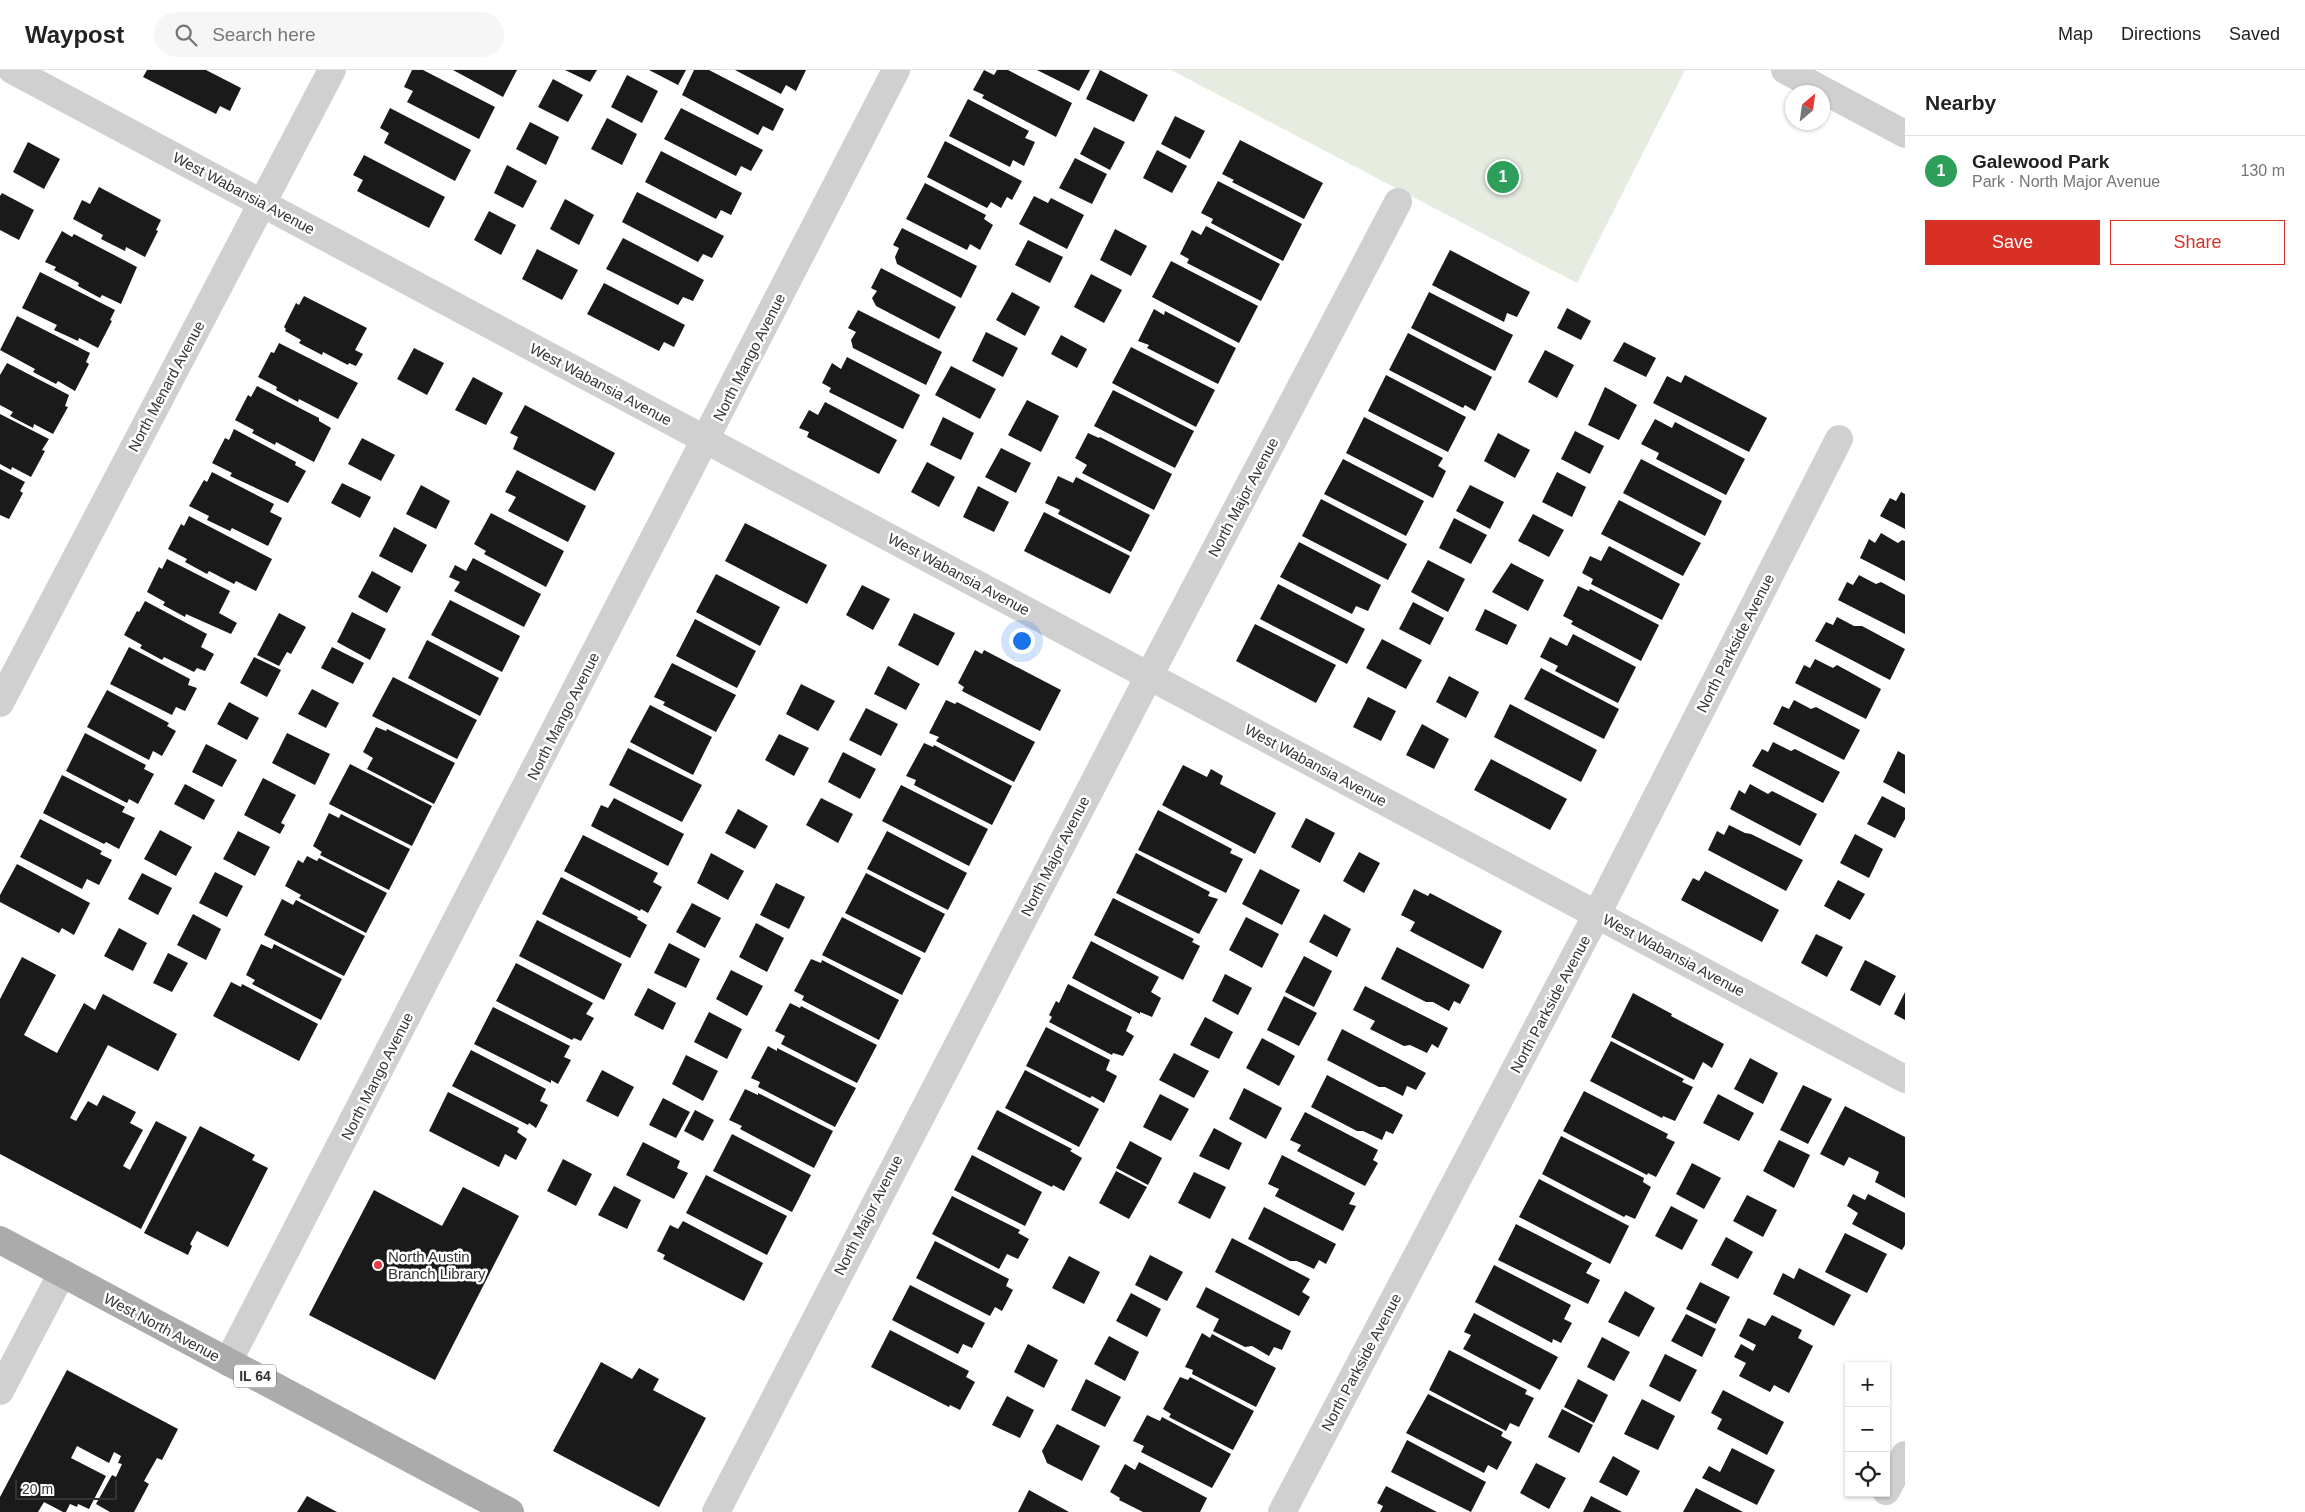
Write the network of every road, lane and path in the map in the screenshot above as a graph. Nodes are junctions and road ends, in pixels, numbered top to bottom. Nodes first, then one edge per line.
1 (12, 70) edge
2 (332, 70) edge
3 (896, 70) edge
4 (1785, 70) edge
5 (1905, 134) edge
6 (1398, 202) dead end
7 (262, 203) junction
8 (706, 439) junction
9 (1839, 439) dead end
10 (1149, 676) junction
11 (0, 702) edge
12 (1597, 914) junction
13 (1905, 1079) edge
14 (0, 1240) edge
15 (62, 1273) junction
16 (228, 1362) junction
17 (0, 1391) edge
18 (1905, 1455) edge
19 (1890, 1484) edge
20 (1883, 1497) edge
21 (510, 1512) edge
22 (716, 1512) edge
23 (1282, 1512) edge
24 (1875, 1512) edge

1 - 7 street, West Wabansia Avenue
2 - 7 street, North Menard Avenue
3 - 8 street, North Mango Avenue
4 - 5 street
6 - 10 street, North Major Avenue
7 - 8 street, West Wabansia Avenue
7 - 11 street, North Menard Avenue
8 - 10 street, West Wabansia Avenue
8 - 16 street, North Mango Avenue
9 - 12 street, North Parkside Avenue
10 - 12 street, West Wabansia Avenue
10 - 22 street, North Major Avenue
12 - 13 street, West Wabansia Avenue
12 - 23 street, North Parkside Avenue
14 - 15 main road, West North Avenue / IL 64
15 - 16 main road, West North Avenue / IL 64
15 - 17 street
16 - 21 main road, West North Avenue / IL 64
18 - 19 street
20 - 24 street

